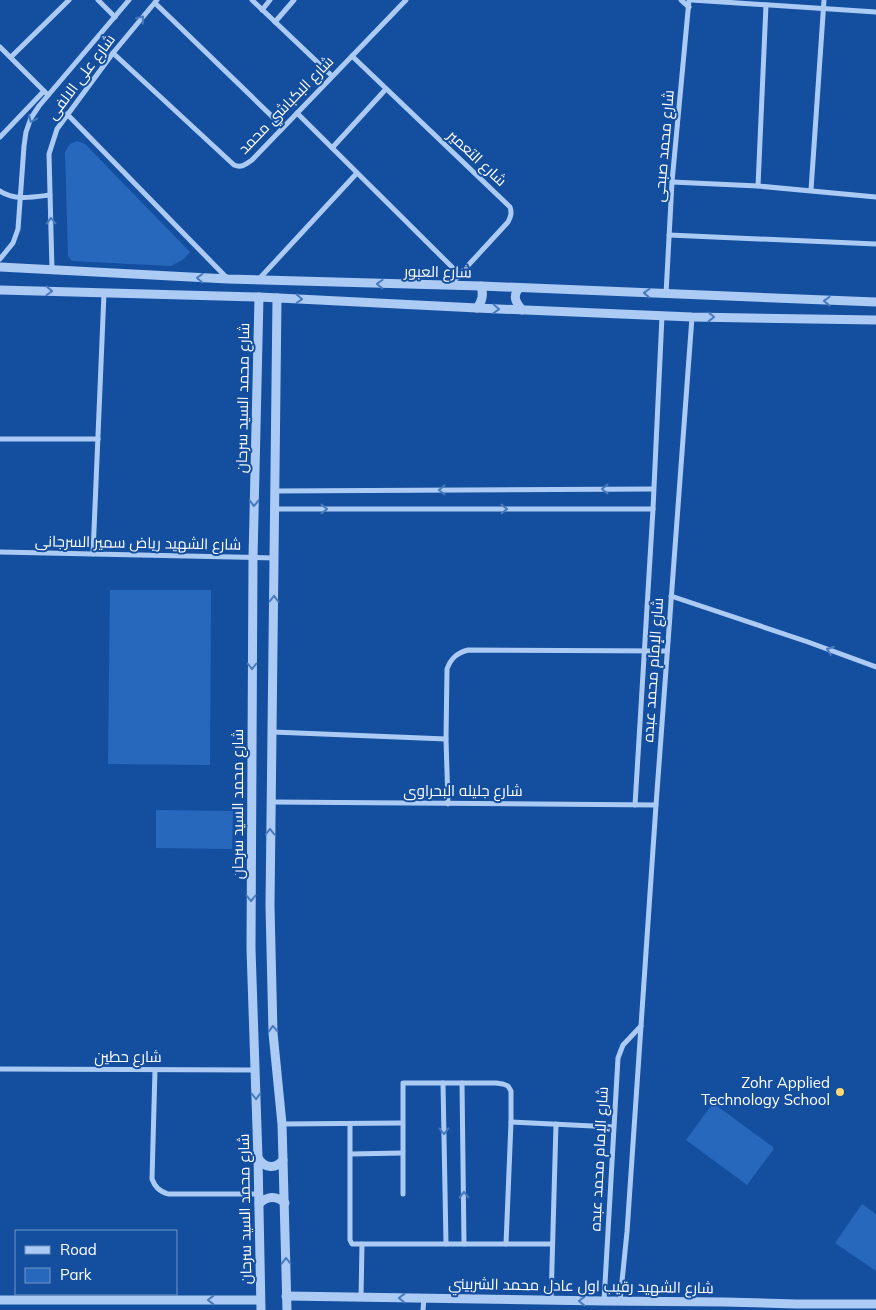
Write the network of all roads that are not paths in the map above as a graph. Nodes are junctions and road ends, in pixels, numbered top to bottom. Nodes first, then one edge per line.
1 (69, 0) edge
2 (98, 0) edge
3 (129, 0) edge
4 (252, 0) edge
5 (270, 0) edge
6 (294, 0) edge
7 (406, 0) edge
8 (681, 0) edge
9 (691, 0) edge
10 (824, 0) edge
11 (156, 1) edge
12 (766, 5) junction
13 (689, 7) junction
14 (823, 8) junction
15 (262, 10) junction
16 (876, 12) edge
17 (115, 17) junction
18 (274, 22) junction
19 (0, 47) edge
20 (113, 53) junction
21 (352, 56) junction
22 (11, 57) junction
23 (332, 76) junction
24 (386, 89) junction
25 (46, 93) junction
26 (297, 113) junction
27 (67, 114) junction
28 (283, 127) junction
29 (0, 137) edge
30 (332, 148) junction
31 (357, 173) junction
32 (672, 182) junction
33 (758, 186) junction
34 (811, 190) junction
35 (0, 191) edge
36 (50, 195) junction
37 (876, 197) edge
38 (19, 198) junction
39 (669, 236) junction
40 (876, 244) edge
41 (0, 259) edge
42 (0, 267) edge
43 (52, 270) junction
44 (460, 275) junction
45 (228, 279) junction
46 (259, 280) junction
47 (449, 286) junction
48 (481, 286) junction
49 (519, 288) junction
50 (0, 290) edge
51 (104, 293) junction
52 (666, 294) junction
53 (259, 297) junction
54 (277, 298) junction
55 (856, 302) junction
56 (876, 302) edge
57 (477, 308) junction
58 (522, 310) junction
59 (662, 315) junction
60 (692, 317) junction
61 (855, 320) junction
62 (876, 320) edge
63 (0, 439) edge
64 (98, 439) junction
65 (653, 489) junction
66 (275, 491) junction
67 (275, 509) junction
68 (652, 509) junction
69 (0, 552) edge
70 (93, 554) junction
71 (253, 558) junction
72 (274, 558) junction
73 (671, 596) junction
74 (644, 651) junction
75 (667, 651) junction
76 (876, 667) edge
77 (272, 732) junction
78 (446, 739) junction
79 (270, 802) junction
80 (448, 804) junction
81 (635, 805) junction
82 (656, 805) junction
83 (641, 1026) junction
84 (0, 1069) edge
85 (155, 1070) junction
86 (255, 1070) junction
87 (443, 1083) junction
88 (462, 1083) junction
89 (511, 1122) junction
90 (402, 1123) junction
91 (282, 1124) junction
92 (350, 1124) junction
93 (556, 1124) junction
94 (613, 1127) junction
95 (402, 1153) junction
96 (351, 1154) junction
97 (258, 1158) junction
98 (283, 1160) junction
99 (259, 1194) junction
100 (402, 1194) dead end
101 (285, 1203) junction
102 (259, 1204) junction
103 (362, 1244) junction
104 (446, 1244) junction
105 (464, 1244) junction
106 (506, 1244) junction
107 (552, 1244) junction
108 (286, 1296) junction
109 (362, 1298) junction
110 (424, 1298) junction
111 (0, 1300) edge
112 (260, 1300) junction
113 (551, 1301) junction
114 (604, 1301) junction
115 (620, 1301) junction
116 (876, 1304) edge
117 (796, 1307) edge
118 (261, 1310) edge
119 (287, 1310) edge
120 (423, 1310) edge

1 - 22 street
2 - 17 street
3 - 17 street, شارع على الالفى
4 - 15 street
5 - 15 street
6 - 18 street
7 - 21 street, شارع البكباشي محمد
8 - 13 street
9 - 12 street
9 - 13 street, شارع محمد صبحى
10 - 14 street
20 -> 11 street, شارع على الالفى
11 - 28 street
12 - 14 street
12 - 33 street
13 - 32 street, شارع محمد صبحى
14 - 16 street
14 - 34 street
15 - 18 street
17 - 25 street, شارع على الالفى
18 - 23 street
19 - 22 street
20 - 27 street, شارع على الالفى
20 - 28 street, شارع البكباشي محمد
21 - 23 street, شارع البكباشي محمد
21 - 24 street, شارع التعمير
22 - 25 street
23 - 26 street, شارع البكباشي محمد
24 - 30 street
24 - 44 street, شارع التعمير
25 - 29 street
25 -> 38 street, شارع على الالفى
26 - 28 street, شارع البكباشي محمد
26 - 30 street
27 - 36 street, شارع على الالفى
27 - 45 street
30 - 31 street
31 - 44 street
31 - 46 street
32 - 33 street
32 - 39 street, شارع محمد صبحى
33 - 34 street
34 - 37 street
35 - 38 street
36 - 38 street
43 -> 36 street, شارع على الالفى
38 - 41 street, شارع على الالفى
39 - 40 street
39 - 52 street, شارع محمد صبحى
42 - 43 street, شارع العبور
45 -> 43 street, شارع العبور
44 - 47 street, شارع التعمير
45 - 46 street, شارع العبور
47 -> 46 street, شارع العبور
47 - 48 street, شارع العبور
48 - 49 street, شارع العبور
48 - 57 street
52 -> 49 street, شارع العبور
49 - 58 street
50 -> 51 street
51 - 53 street
51 - 64 street
55 -> 52 street, شارع العبور
53 - 54 street
53 -> 71 street, شارع محمد السيد سرحان
54 -> 57 street
54 - 66 street
55 - 56 street, شارع العبور
55 - 61 street
57 -> 58 street
58 - 59 street
59 - 60 street
59 - 65 street, شارع الإمام محمد عبده
60 -> 61 street
60 - 73 street, شارع الإمام محمد عبده
61 - 62 street
63 - 64 street
64 - 70 street
65 -> 66 street
65 - 68 street, شارع الإمام محمد عبده
66 - 67 street
67 -> 68 street
67 - 72 street
68 - 74 street, شارع الإمام محمد عبده
69 - 70 street, شارع الشهيد رياض سمير السرجانى
70 - 71 street, شارع الشهيد رياض سمير السرجانى
71 - 72 street, شارع الشهيد رياض سمير السرجانى
71 -> 86 street, شارع محمد السيد سرحان
77 -> 72 street
73 - 75 street, شارع الإمام محمد عبده
76 -> 73 street
74 - 75 street
74 - 78 street
74 - 81 street, شارع الإمام محمد عبده
75 - 82 street, شارع الإمام محمد عبده
77 - 78 street
77 - 79 street
78 - 80 street
79 - 80 street, شارع جليله البحراوى
91 -> 79 street
80 - 81 street, شارع جليله البحراوى
81 - 82 street, شارع جليله البحراوى
82 - 83 street, شارع الإمام محمد عبده
83 - 94 street, شارع الإمام محمد عبده
83 - 115 street, شارع الإمام محمد عبده
84 - 85 street, شارع حطين
85 - 86 street, شارع حطين
85 - 99 street
86 -> 97 street, شارع محمد السيد سرحان
87 - 88 street
87 - 90 street
87 -> 104 street
88 - 89 street
105 -> 88 street
89 - 93 street
89 - 106 street
90 - 92 street
90 - 95 street
91 - 92 street
91 - 98 street
92 - 96 street
93 - 94 street
93 - 107 street
94 - 114 street, شارع الإمام محمد عبده
95 - 96 street
95 - 100 street
96 - 103 street
97 - 98 street
97 - 99 street, شارع محمد السيد سرحان
98 - 101 street
99 - 102 street, شارع محمد السيد سرحان
101 - 102 street
108 -> 101 street
102 - 112 street, شارع محمد السيد سرحان
103 - 104 street
103 - 109 street
104 - 105 street
105 - 106 street
106 - 107 street
107 - 113 street
108 - 109 street, شارع الشهيد رقيب اول عادل محمد الشربيني
108 - 119 street
110 -> 109 street, شارع الشهيد رقيب اول عادل محمد الشربيني
110 - 113 street, شارع الشهيد رقيب اول عادل محمد الشربيني
110 - 120 street
112 -> 111 street
112 - 118 street, شارع محمد السيد سرحان
114 -> 113 street, شارع الشهيد رقيب اول عادل محمد الشربيني
114 - 115 street, شارع الشهيد رقيب اول عادل محمد الشربيني
115 - 117 street, شارع الشهيد رقيب اول عادل محمد الشربيني
116 - 117 street, شارع الشهيد رقيب اول عادل محمد الشربيني

